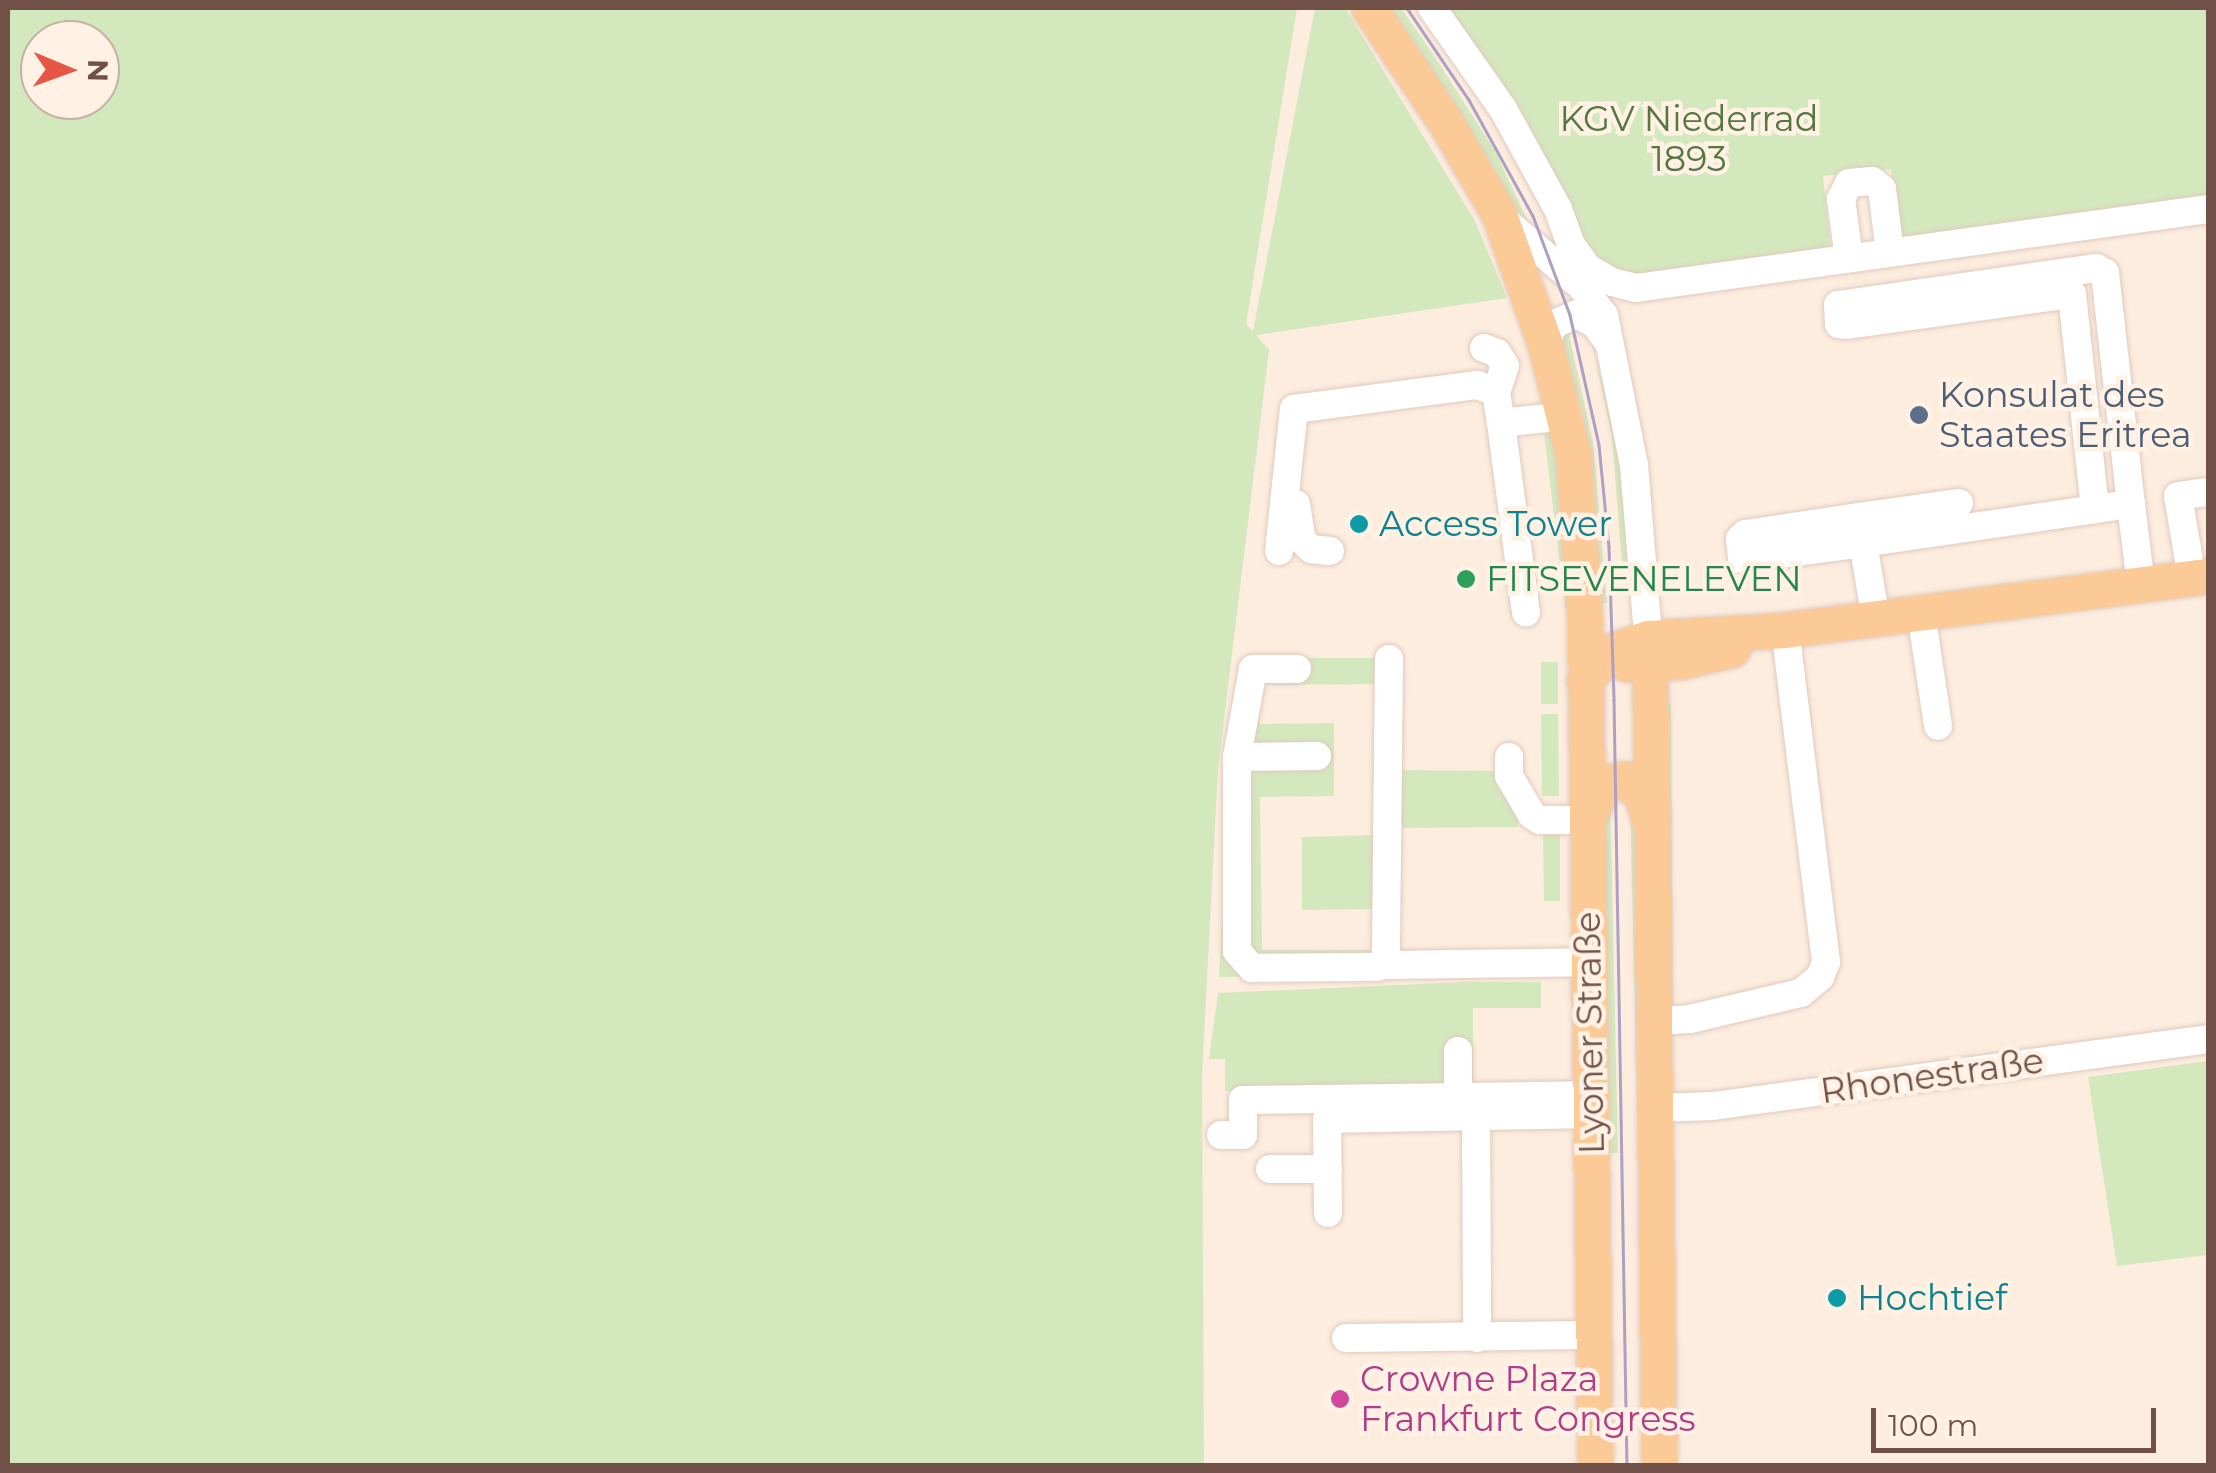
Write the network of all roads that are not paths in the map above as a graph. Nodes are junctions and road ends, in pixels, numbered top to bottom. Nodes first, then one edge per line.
1 (1369, 8) edge
2 (1432, 8) edge
3 (2208, 210) edge
4 (1499, 214) junction
5 (1890, 253) junction
6 (1849, 258) junction
7 (2070, 283) junction
8 (1636, 288) junction
9 (1604, 315) junction
10 (1545, 344) junction
11 (1484, 348) dead end
12 (1612, 348) junction
13 (2117, 369) junction
14 (2081, 374) junction
15 (1496, 392) junction
16 (1565, 416) junction
17 (1501, 423) junction
18 (1289, 463) junction
19 (2208, 492) edge
20 (1959, 503) dead end
21 (2131, 504) junction
22 (2096, 509) junction
23 (1861, 530) junction
24 (1330, 551) dead end
25 (1280, 552) dead end
26 (2200, 578) edge
27 (2141, 585) junction
28 (1526, 612) dead end
29 (1921, 613) junction
30 (1876, 619) junction
31 (1785, 630) junction
32 (1649, 651) junction
33 (1389, 659) dead end
34 (1297, 668) dead end
35 (1594, 669) junction
36 (1938, 726) dead end
37 (1316, 756) dead end
38 (1238, 757) junction
39 (1508, 757) dead end
40 (1587, 820) junction
41 (1654, 843) junction
42 (1590, 962) junction
43 (1377, 967) dead end
44 (1654, 1021) junction
45 (2208, 1039) edge
46 (1458, 1052) dead end
47 (1592, 1105) junction
48 (1655, 1108) junction
49 (1464, 1110) junction
50 (1221, 1134) dead end
51 (1270, 1169) dead end
52 (1328, 1169) junction
53 (1328, 1214) dead end
54 (1594, 1335) junction
55 (1346, 1338) dead end
56 (1477, 1338) junction
57 (1596, 1466) edge
58 (1659, 1466) edge

1 - 4 main road
2 - 8 street
3 - 5 street
4 - 9 street
4 - 10 main road
5 - 6 street
5 - 6 street
6 - 8 street
7 - 7 street
7 - 13 street
7 - 14 street
8 - 9 street
9 - 12 street
10 - 12 street
10 - 16 main road
11 - 15 street
12 - 32 street
13 - 14 street
13 - 21 street
14 - 22 street
15 - 17 street
15 - 18 street
16 - 17 street
16 - 35 main road
17 - 28 street
18 - 24 street
18 - 25 street
19 - 26 street
20 - 23 street
21 - 22 street
21 - 27 street
22 - 23 street
23 - 30 street
26 - 27 main road
27 - 29 main road
29 - 30 main road
29 - 36 street
30 - 31 main road
31 - 32 main road
31 - 44 street
32 - 35 main road
32 - 41 main road, Lyoner Straße
33 - 42 street
34 - 38 street
35 - 40 main road, Lyoner Straße
37 - 38 street
38 - 43 street
39 - 40 street
40 - 41 main road
40 - 42 main road, Lyoner Straße
41 - 44 main road, Lyoner Straße
42 - 47 main road, Lyoner Straße
44 - 48 main road, Lyoner Straße
45 - 48 street, Rhonestraße
46 - 49 street
47 - 49 street
47 - 54 main road, Lyoner Straße
48 - 58 main road, Lyoner Straße
49 - 50 street
49 - 52 street
49 - 56 street
51 - 52 street
52 - 53 street
54 - 56 street
54 - 57 main road, Lyoner Straße
55 - 56 street

